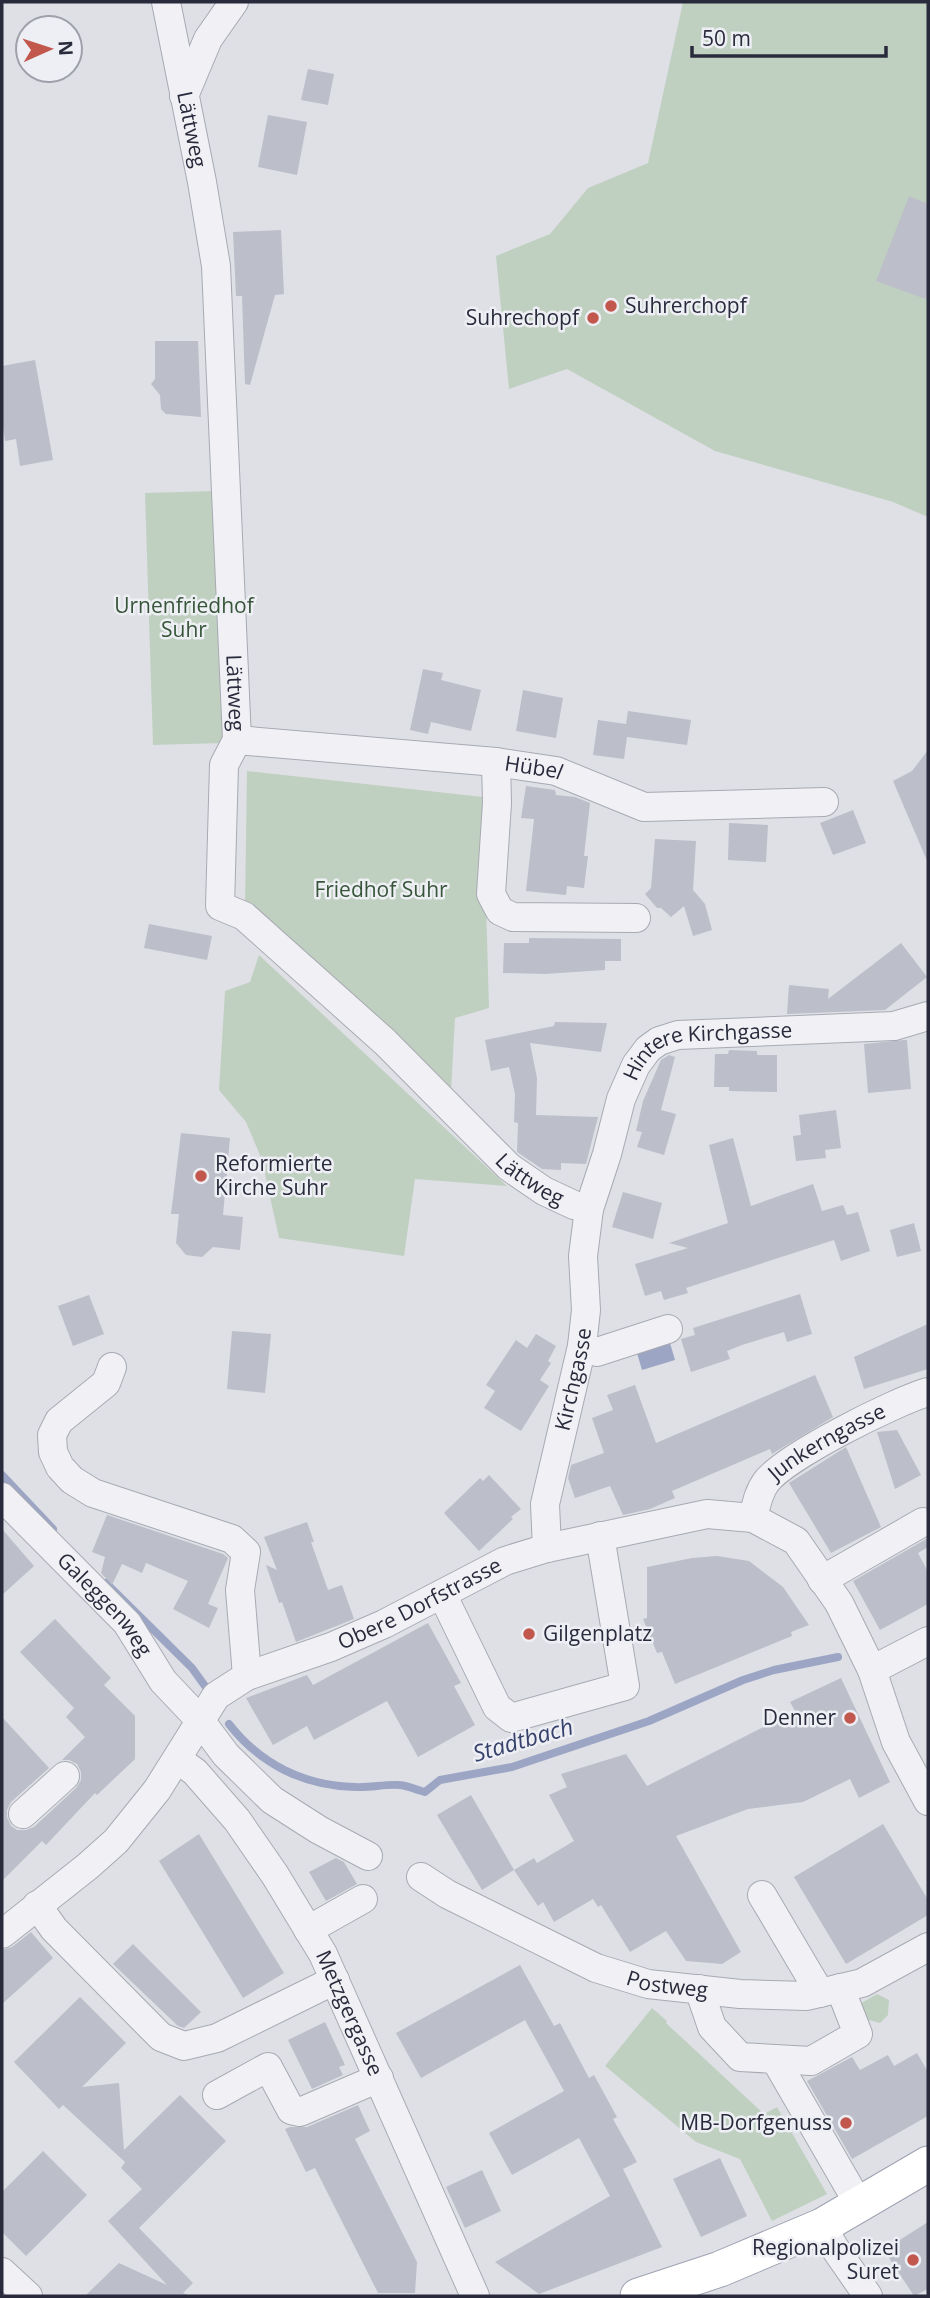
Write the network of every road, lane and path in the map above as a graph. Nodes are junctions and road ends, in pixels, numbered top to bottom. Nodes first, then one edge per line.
1 (166, 2) edge
2 (234, 2) edge
3 (184, 96) junction
4 (237, 740) junction
5 (496, 762) junction
6 (824, 802) dead end
7 (636, 918) dead end
8 (928, 1016) edge
9 (590, 1209) junction
10 (668, 1329) dead end
11 (582, 1346) junction
12 (112, 1367) dead end
13 (928, 1392) edge
14 (2, 1497) edge
15 (753, 1518) junction
16 (923, 1522) dead end
17 (600, 1536) junction
18 (547, 1548) junction
19 (822, 1580) junction
20 (442, 1594) junction
21 (928, 1641) edge
22 (872, 1670) junction
23 (247, 1676) junction
24 (199, 1719) junction
25 (177, 1759) junction
26 (65, 1776) dead end
27 (928, 1801) edge
28 (23, 1814) dead end
29 (368, 1856) dead end
30 (421, 1877) dead end
31 (762, 1895) dead end
32 (363, 1899) dead end
33 (37, 1905) junction
34 (308, 1930) junction
35 (2, 1934) edge
36 (928, 1947) edge
37 (335, 1980) junction
38 (699, 1989) junction
39 (830, 1991) junction
40 (775, 2059) junction
41 (379, 2078) junction
42 (217, 2095) dead end
43 (928, 2164) edge
44 (860, 2206) junction
45 (822, 2226) junction
46 (2, 2272) edge
47 (28, 2296) edge
48 (475, 2296) edge
49 (638, 2296) edge
50 (869, 2296) edge

1 - 3 street, Lättweg
2 - 3 street
3 - 4 street, Lättweg
4 - 5 street, Hübel
4 - 9 street, Lättweg
5 - 6 street, Hübel
5 - 7 street
8 - 9 street, Hintere Kirchgasse
9 - 11 street, Kirchgasse
10 - 11 street
11 - 18 street, Kirchgasse
12 - 23 street
13 - 15 street, Junkerngasse
14 - 24 street, Galeggenweg
15 - 17 street, Obere Dorfstrasse
15 - 19 street, Obere Dorfstrasse
16 - 19 street
17 - 18 street, Obere Dorfstrasse
17 - 20 street
18 - 20 street, Obere Dorfstrasse
19 - 22 street, Obere Dorfstrasse
20 - 23 street, Obere Dorfstrasse
21 - 22 street
22 - 27 street, Obere Dorfstrasse
23 - 24 street, Obere Dorfstrasse
24 - 25 street, Obere Dorfstrasse
24 - 29 street
25 - 33 street, Obere Dorfstrasse
25 - 34 street, Metzgergasse
26 - 28 street
30 - 38 street, Postweg
31 - 39 street
32 - 34 street
33 - 35 street, Obere Dorfstrasse
33 - 37 street
34 - 37 street, Metzgergasse
36 - 39 street, Postweg
37 - 41 street, Metzgergasse
38 - 39 street, Postweg
38 - 40 street
39 - 40 street
40 - 44 street
41 - 42 street
41 - 48 street, Metzgergasse
43 - 44 main road
44 - 45 main road
45 - 49 main road
45 - 50 street
46 - 47 street

